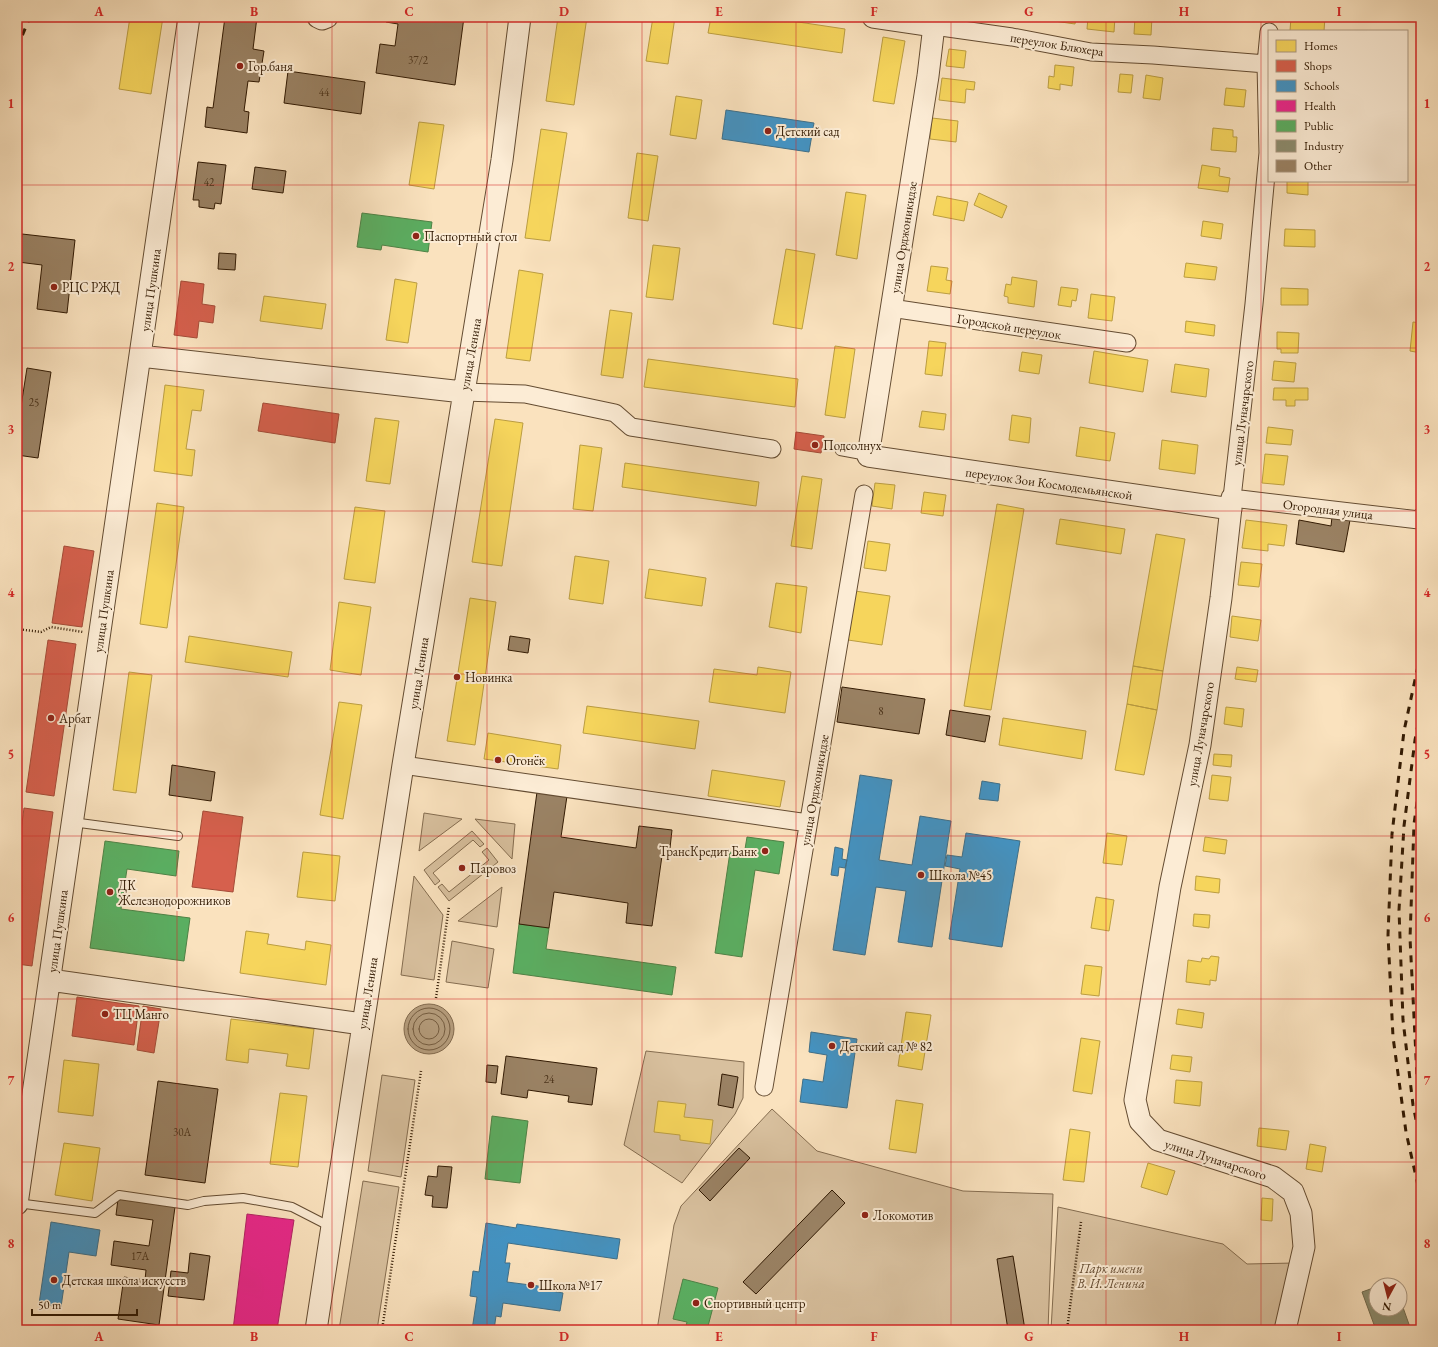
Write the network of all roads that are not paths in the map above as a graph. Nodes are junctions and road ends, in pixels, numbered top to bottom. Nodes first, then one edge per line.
1 (189, 17) edge
2 (318, 17) edge
3 (327, 17) edge
4 (520, 17) edge
5 (873, 17) edge
6 (1271, 17) edge
7 (934, 22) edge
8 (1269, 30) edge
9 (1268, 43) edge
10 (1266, 64) junction
11 (891, 308) junction
12 (1128, 343) dead end
13 (140, 356) junction
14 (463, 392) junction
15 (772, 449) dead end
16 (840, 451) dead end
17 (868, 456) junction
18 (864, 494) dead end
19 (1232, 504) junction
20 (1421, 517) edge
21 (403, 765) junction
22 (72, 822) junction
23 (808, 823) junction
24 (178, 836) dead end
25 (50, 980) junction
26 (362, 1024) junction
27 (764, 1086) dead end
28 (17, 1204) edge
29 (332, 1227) junction
30 (316, 1330) edge
31 (1285, 1330) edge

1 - 13 street, улица Пушкина
2 - 3 street
4 - 14 street, улица Ленина
5 - 7 street, переулок Блюхера
6 - 8 street, улица Луначарского
7 - 10 street, переулок Блюхера
7 - 11 street, улица Орджоникидзе
9 - 10 street, улица Луначарского
10 - 19 street, улица Луначарского
11 - 12 street, Городской переулок
11 - 17 street, улица Орджоникидзе
13 - 14 street
13 - 22 street, улица Пушкина
14 - 15 street
14 - 21 street, улица Ленина
16 - 17 lane
17 - 19 street, переулок Зои Космодемьянской
18 - 23 street, улица Орджоникидзе
19 - 20 street, Огородная улица
19 - 31 street, улица Луначарского
21 - 23 street
21 - 26 street, улица Ленина
22 - 24 lane
22 - 25 street, улица Пушкина
23 - 27 street, улица Орджоникидзе
25 - 26 street
25 - 28 street, улица Пушкина
26 - 29 street, улица Ленина
28 - 29 lane
29 - 30 street, улица Ленина

